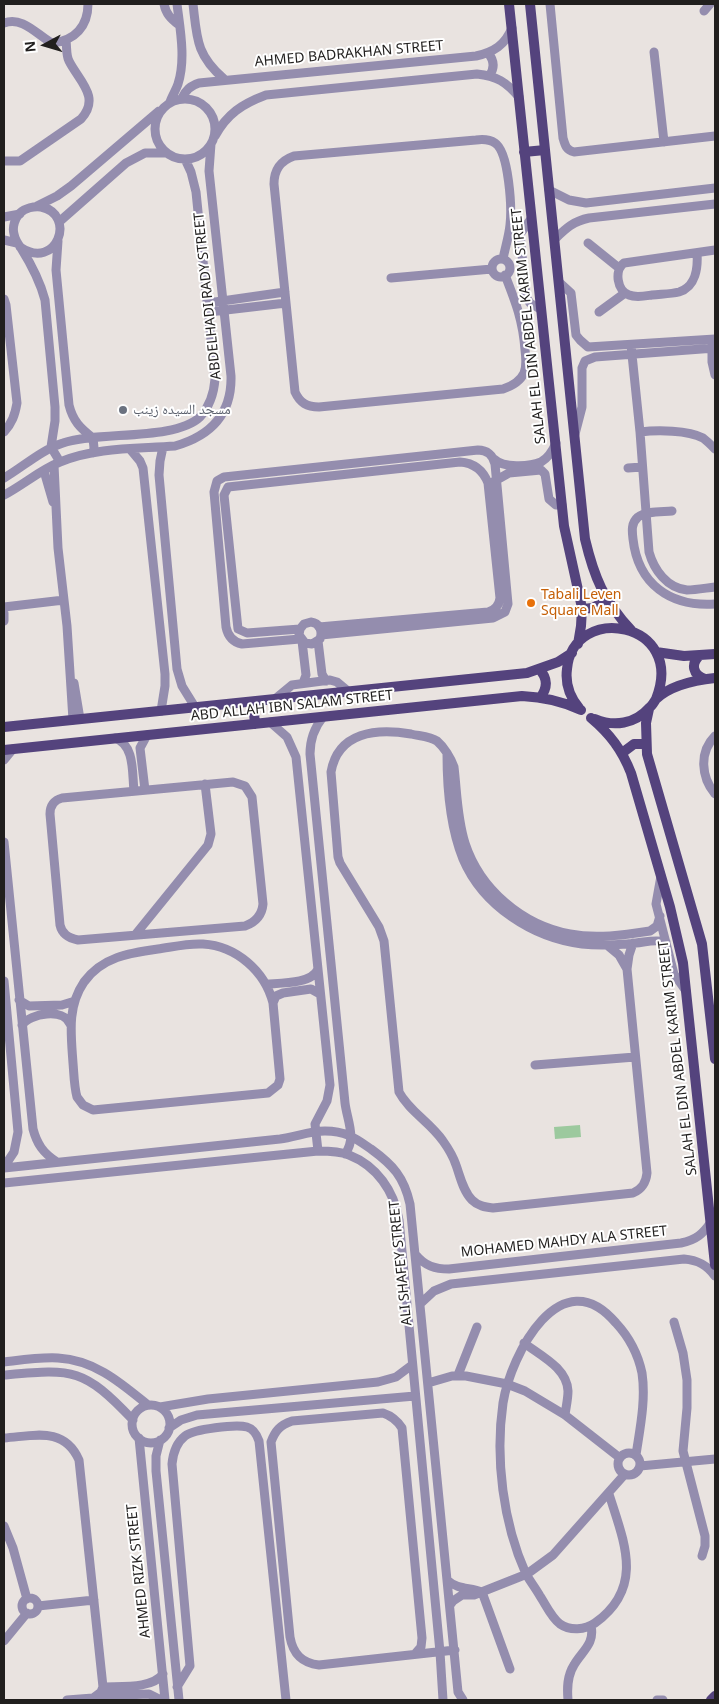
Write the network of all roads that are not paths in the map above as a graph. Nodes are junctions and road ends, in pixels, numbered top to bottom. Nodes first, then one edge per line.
1 (88, 4) edge
2 (164, 4) edge
3 (177, 4) edge
4 (193, 4) edge
5 (509, 4) edge
6 (530, 4) edge
7 (550, 4) edge
8 (4, 23) edge
9 (179, 25) junction
10 (512, 28) junction
11 (66, 41) junction
12 (654, 52) dead end
13 (488, 53) junction
14 (490, 75) junction
15 (224, 79) junction
16 (519, 97) junction
17 (182, 98) junction
18 (166, 105) junction
19 (715, 136) edge
20 (213, 140) junction
21 (664, 142) junction
22 (545, 150) junction
23 (524, 152) junction
24 (166, 153) junction
25 (185, 159) junction
26 (4, 161) edge
27 (715, 188) edge
28 (550, 190) junction
29 (591, 202) junction
30 (715, 204) edge
31 (37, 206) junction
32 (20, 214) junction
33 (4, 217) edge
34 (593, 217) junction
35 (531, 219) junction
36 (59, 222) junction
37 (555, 238) junction
38 (4, 240) edge
39 (58, 241) junction
40 (588, 243) dead end
41 (19, 245) junction
42 (715, 250) edge
43 (697, 252) junction
44 (505, 260) junction
45 (523, 260) junction
46 (619, 268) junction
47 (492, 269) junction
48 (524, 270) junction
49 (507, 273) junction
50 (391, 278) dead end
51 (559, 282) junction
52 (285, 292) junction
53 (625, 293) junction
54 (4, 299) edge
55 (286, 303) junction
56 (223, 305) junction
57 (208, 307) junction
58 (540, 309) junction
59 (599, 312) dead end
60 (714, 342) edge
61 (632, 350) junction
62 (715, 375) edge
63 (187, 425) junction
64 (4, 432) edge
65 (640, 432) junction
66 (575, 434) junction
67 (93, 438) junction
68 (196, 438) junction
69 (556, 442) junction
70 (51, 447) junction
71 (163, 447) junction
72 (130, 449) junction
73 (715, 449) edge
74 (93, 453) junction
75 (494, 459) junction
76 (542, 461) junction
77 (57, 464) junction
78 (370, 466) junction
79 (642, 467) junction
80 (628, 468) dead end
81 (44, 471) junction
82 (543, 471) junction
83 (4, 478) edge
84 (492, 482) junction
85 (4, 495) edge
86 (562, 505) junction
87 (56, 509) junction
88 (672, 511) dead end
89 (646, 514) junction
90 (230, 550) junction
91 (219, 552) junction
92 (232, 570) junction
93 (220, 571) junction
94 (715, 587) edge
95 (604, 596) junction
96 (64, 600) junction
97 (715, 604) edge
98 (4, 607) edge
99 (582, 608) junction
100 (4, 613) edge
101 (4, 621) edge
102 (300, 629) junction
103 (631, 630) junction
104 (319, 634) junction
105 (301, 640) junction
106 (578, 644) junction
107 (656, 652) junction
108 (572, 653) junction
109 (715, 654) edge
110 (700, 656) junction
111 (539, 669) junction
112 (710, 679) edge
113 (326, 681) junction
114 (303, 683) junction
115 (349, 692) junction
116 (540, 698) junction
117 (656, 699) junction
118 (275, 700) junction
119 (253, 702) junction
120 (195, 707) junction
121 (649, 709) junction
122 (581, 710) junction
123 (161, 711) junction
124 (324, 716) junction
125 (591, 718) junction
126 (77, 720) junction
127 (270, 722) junction
128 (255, 724) junction
129 (4, 727) edge
130 (148, 735) junction
131 (715, 736) edge
132 (115, 738) junction
133 (646, 744) junction
134 (8, 749) edge
135 (622, 753) junction
136 (4, 760) edge
137 (205, 784) junction
138 (145, 790) junction
139 (134, 791) junction
140 (715, 794) edge
141 (4, 842) edge
142 (462, 846) junction
143 (660, 876) junction
144 (6, 894) edge
145 (660, 916) junction
146 (645, 932) junction
147 (135, 935) junction
148 (616, 940) junction
149 (646, 942) junction
150 (666, 942) junction
151 (633, 943) junction
152 (607, 945) junction
153 (627, 968) junction
154 (318, 969) junction
155 (4, 981) edge
156 (286, 982) junction
157 (267, 984) junction
158 (686, 991) junction
159 (287, 992) junction
160 (320, 994) junction
161 (20, 1000) junction
162 (74, 1001) junction
163 (273, 1003) junction
164 (70, 1024) junction
165 (22, 1026) junction
166 (24, 1042) junction
167 (10, 1043) junction
168 (635, 1057) junction
169 (715, 1059) edge
170 (535, 1065) dead end
171 (315, 1132) junction
172 (352, 1136) junction
173 (318, 1151) junction
174 (345, 1154) junction
175 (57, 1162) junction
176 (4, 1168) edge
177 (4, 1183) edge
178 (711, 1222) junction
179 (714, 1244) edge
180 (416, 1255) junction
181 (715, 1265) edge
182 (715, 1276) edge
183 (420, 1304) junction
184 (674, 1322) dead end
185 (477, 1327) dead end
186 (422, 1329) junction
187 (409, 1330) junction
188 (524, 1343) junction
189 (4, 1362) edge
190 (412, 1365) junction
191 (4, 1375) edge
192 (458, 1375) junction
193 (428, 1383) junction
194 (506, 1384) junction
195 (415, 1396) junction
196 (336, 1402) junction
197 (327, 1403) junction
198 (148, 1405) junction
199 (160, 1407) junction
200 (565, 1415) junction
201 (338, 1416) junction
202 (328, 1417) junction
203 (133, 1420) junction
204 (170, 1428) junction
205 (4, 1438) edge
206 (139, 1438) junction
207 (160, 1440) junction
208 (636, 1455) junction
209 (620, 1458) junction
210 (715, 1459) edge
211 (684, 1462) junction
212 (640, 1466) junction
213 (625, 1474) junction
214 (609, 1494) junction
215 (4, 1526) edge
216 (702, 1556) dead end
217 (527, 1574) junction
218 (448, 1580) junction
219 (482, 1592) junction
220 (27, 1599) junction
221 (94, 1600) junction
222 (450, 1605) junction
223 (38, 1606) junction
224 (27, 1613) junction
225 (591, 1626) junction
226 (4, 1640) edge
227 (455, 1650) junction
228 (440, 1652) junction
229 (415, 1654) junction
230 (510, 1669) dead end
231 (163, 1674) junction
232 (103, 1687) junction
233 (177, 1688) junction
234 (98, 1696) junction
235 (715, 1696) edge
236 (67, 1700) edge
237 (161, 1700) edge
238 (165, 1700) edge
239 (179, 1700) edge
240 (286, 1700) edge
241 (443, 1700) edge
242 (462, 1700) edge
243 (568, 1700) edge
244 (657, 1700) edge
245 (663, 1700) edge
246 (710, 1700) edge

1 - 11 street
2 - 9 street
3 - 9 street
4 - 15 street
5 - 10 main road, SALAH EL DIN ABDEL KARIM STREET
6 - 22 main road
7 - 21 street
8 - 11 street
9 - 18 street
10 - 13 street, AHMED BADRAKHAN STREET
10 - 16 main road, SALAH EL DIN ABDEL KARIM STREET
11 - 26 street
12 - 21 street
13 - 14 street
13 - 15 street, AHMED BADRAKHAN STREET
14 - 16 street
14 - 20 street
15 - 17 street, AHMED BADRAKHAN STREET
16 - 23 main road, SALAH EL DIN ABDEL KARIM STREET
17 - 18 street
17 - 20 street
18 - 24 street
18 - 31 street
19 - 21 street
20 - 25 street
20 - 56 street, ABDELHADI RADY STREET
22 - 23 main road
22 - 28 main road
23 - 35 main road, SALAH EL DIN ABDEL KARIM STREET
24 - 25 street
24 - 36 street
25 - 57 street, ABDELHADI RADY STREET
27 - 29 street
28 - 29 street
28 - 37 main road
29 - 34 street
30 - 34 street
31 - 32 street
31 - 36 street
32 - 33 street
32 - 41 street
34 - 37 street
35 - 45 street
35 - 58 main road, SALAH EL DIN ABDEL KARIM STREET
36 - 39 street
37 - 51 main road
38 - 41 street
39 - 41 street
39 - 67 street
40 - 46 street
41 - 70 street
42 - 43 street
43 - 46 street
43 - 53 street
44 - 45 street
44 - 47 street
44 - 49 street
44 - 52 street
45 - 48 street
46 - 53 street
47 - 49 street
47 - 50 street
48 - 49 street
48 - 58 street
49 - 55 street
51 - 61 street
51 - 66 main road
52 - 55 street
52 - 56 street
53 - 59 street
54 - 64 street
55 - 56 street
56 - 57 street
56 - 68 street, ABDELHADI RADY STREET
57 - 63 street, ABDELHADI RADY STREET
58 - 69 main road, SALAH EL DIN ABDEL KARIM STREET
60 - 61 street
60 - 62 street
61 - 65 street
61 - 66 street
63 - 67 street, ABDELHADI RADY STREET
63 - 68 street
65 - 73 street
65 - 79 street
66 - 95 main road
67 - 70 street, ABDELHADI RADY STREET
67 - 74 street
68 - 71 street, ABDELHADI RADY STREET
69 - 76 street
69 - 86 main road, SALAH EL DIN ABDEL KARIM STREET
70 - 77 street
70 - 83 street, ABDELHADI RADY STREET
71 - 72 street, ABDELHADI RADY STREET
71 - 120 street
72 - 74 street, ABDELHADI RADY STREET
72 - 123 street
74 - 77 street, ABDELHADI RADY STREET
75 - 76 street
75 - 78 street
75 - 84 street
76 - 82 street
77 - 81 street, ABDELHADI RADY STREET
77 - 87 street
78 - 84 street
78 - 90 street
78 - 91 street
79 - 80 street
79 - 89 street
81 - 85 street, ABDELHADI RADY STREET
81 - 87 street
82 - 84 street
82 - 86 street
84 - 104 street
86 - 99 main road, SALAH EL DIN ABDEL KARIM STREET
87 - 96 street
88 - 89 street
89 - 94 street
89 - 97 street
90 - 91 street
90 - 92 street
91 - 93 street
92 - 93 street
92 - 102 street
93 - 105 street
95 - 99 main road
95 - 103 main road
96 - 98 street
96 - 126 street
99 - 106 main road, SALAH EL DIN ABDEL KARIM STREET
100 - 101 street
102 - 104 street
102 - 105 street
103 - 106 main road
103 - 107 main road
104 - 105 street
104 - 113 street
105 - 114 street
106 - 108 main road
107 - 110 main road
107 - 117 main road
108 - 111 main road, ABD ALLAH IBN SALAM STREET
108 - 122 main road
109 - 110 main road
110 - 112 main road
111 - 115 main road, ABD ALLAH IBN SALAM STREET
111 - 116 main road
112 - 117 main road
113 - 114 street
113 - 115 street
114 - 118 street
115 - 118 main road, ABD ALLAH IBN SALAM STREET
116 - 122 main road, ABD ALLAH IBN SALAM STREET
116 - 124 main road, ABD ALLAH IBN SALAM STREET
117 - 121 main road
118 - 119 main road, ABD ALLAH IBN SALAM STREET
119 - 120 main road, ABD ALLAH IBN SALAM STREET
119 - 128 main road
120 - 123 main road, ABD ALLAH IBN SALAM STREET
121 - 125 main road
121 - 133 main road
122 - 125 main road
123 - 126 main road, ABD ALLAH IBN SALAM STREET
124 - 127 main road, ABD ALLAH IBN SALAM STREET
124 - 172 street
125 - 135 main road, SALAH EL DIN ABDEL KARIM STREET
126 - 129 main road, ABD ALLAH IBN SALAM STREET
127 - 128 main road, ABD ALLAH IBN SALAM STREET
127 - 154 street
128 - 130 main road, ABD ALLAH IBN SALAM STREET
130 - 132 main road, ABD ALLAH IBN SALAM STREET
130 - 138 street
131 - 140 street
132 - 134 main road, ABD ALLAH IBN SALAM STREET
132 - 139 street
133 - 135 main road
133 - 169 main road
134 - 136 street
135 - 143 main road, SALAH EL DIN ABDEL KARIM STREET
137 - 138 street
137 - 147 street
137 - 147 street
138 - 139 street
139 - 147 street
141 - 144 street
142 - 148 street
142 - 152 street
142 - 168 street
143 - 145 street
143 - 158 main road, SALAH EL DIN ABDEL KARIM STREET
144 - 161 street
145 - 146 street
145 - 150 street
146 - 148 street
146 - 149 street
148 - 151 street
148 - 152 street
149 - 150 street
149 - 151 street
150 - 158 street
151 - 153 street
152 - 153 street
153 - 168 street
154 - 156 street
154 - 160 street
155 - 167 street
156 - 157 street
156 - 159 street
157 - 162 street
157 - 163 street
158 - 178 main road, SALAH EL DIN ABDEL KARIM STREET
159 - 160 street
159 - 163 street
160 - 171 street
161 - 162 street
161 - 165 street
162 - 164 street
163 - 164 street
164 - 165 street
165 - 166 street
166 - 167 street
166 - 175 street
167 - 176 street
168 - 170 street
171 - 172 street, ALI SHAFEY STREET
171 - 173 street
171 - 175 street, ALI SHAFEY STREET
172 - 174 street
172 - 180 street, ALI SHAFEY STREET
173 - 174 street, ALI SHAFEY STREET
173 - 177 street, ALI SHAFEY STREET
174 - 187 street, ALI SHAFEY STREET
175 - 176 street, ALI SHAFEY STREET
178 - 179 main road, SALAH EL DIN ABDEL KARIM STREET
178 - 180 street, MOHAMED MAHDY ALA STREET
179 - 181 main road, SALAH EL DIN ABDEL KARIM STREET
180 - 183 street, ALI SHAFEY STREET
182 - 183 street
183 - 186 street, ALI SHAFEY STREET
184 - 211 street
185 - 192 street
186 - 187 street
186 - 193 street, ALI SHAFEY STREET
187 - 190 street, ALI SHAFEY STREET
188 - 194 street
188 - 200 street
188 - 208 street
189 - 198 street
190 - 195 street, ALI SHAFEY STREET
190 - 199 street
191 - 203 street
192 - 193 street
192 - 194 street
193 - 218 street, ALI SHAFEY STREET
194 - 200 street
194 - 217 street
195 - 196 street
195 - 228 street, ALI SHAFEY STREET
196 - 197 street
196 - 201 street
197 - 202 street
197 - 204 street
198 - 199 street
198 - 203 street
199 - 204 street
200 - 209 street
201 - 202 street
201 - 229 street
202 - 229 street
203 - 206 street
204 - 207 street
205 - 221 street
206 - 207 street
206 - 231 street, AHMED RIZK STREET
207 - 233 street, AHMED RIZK STREET
208 - 209 street
208 - 212 street
209 - 213 street
210 - 211 street
211 - 212 street
211 - 216 street
212 - 213 street
213 - 214 street
214 - 217 street
214 - 225 street
215 - 220 street
217 - 219 street
217 - 225 street
218 - 219 street
218 - 222 street, ALI SHAFEY STREET
219 - 222 street
219 - 230 street
220 - 223 street
220 - 224 street
221 - 223 street
221 - 232 street
222 - 227 street, ALI SHAFEY STREET
223 - 224 street
224 - 226 street
225 - 243 street
227 - 228 street
227 - 242 street, ALI SHAFEY STREET
228 - 229 street
228 - 241 street, ALI SHAFEY STREET
231 - 232 street
231 - 238 street, AHMED RIZK STREET
232 - 234 street
233 - 239 street, AHMED RIZK STREET
233 - 240 street
234 - 236 street
234 - 237 street
235 - 246 main road
244 - 245 street

